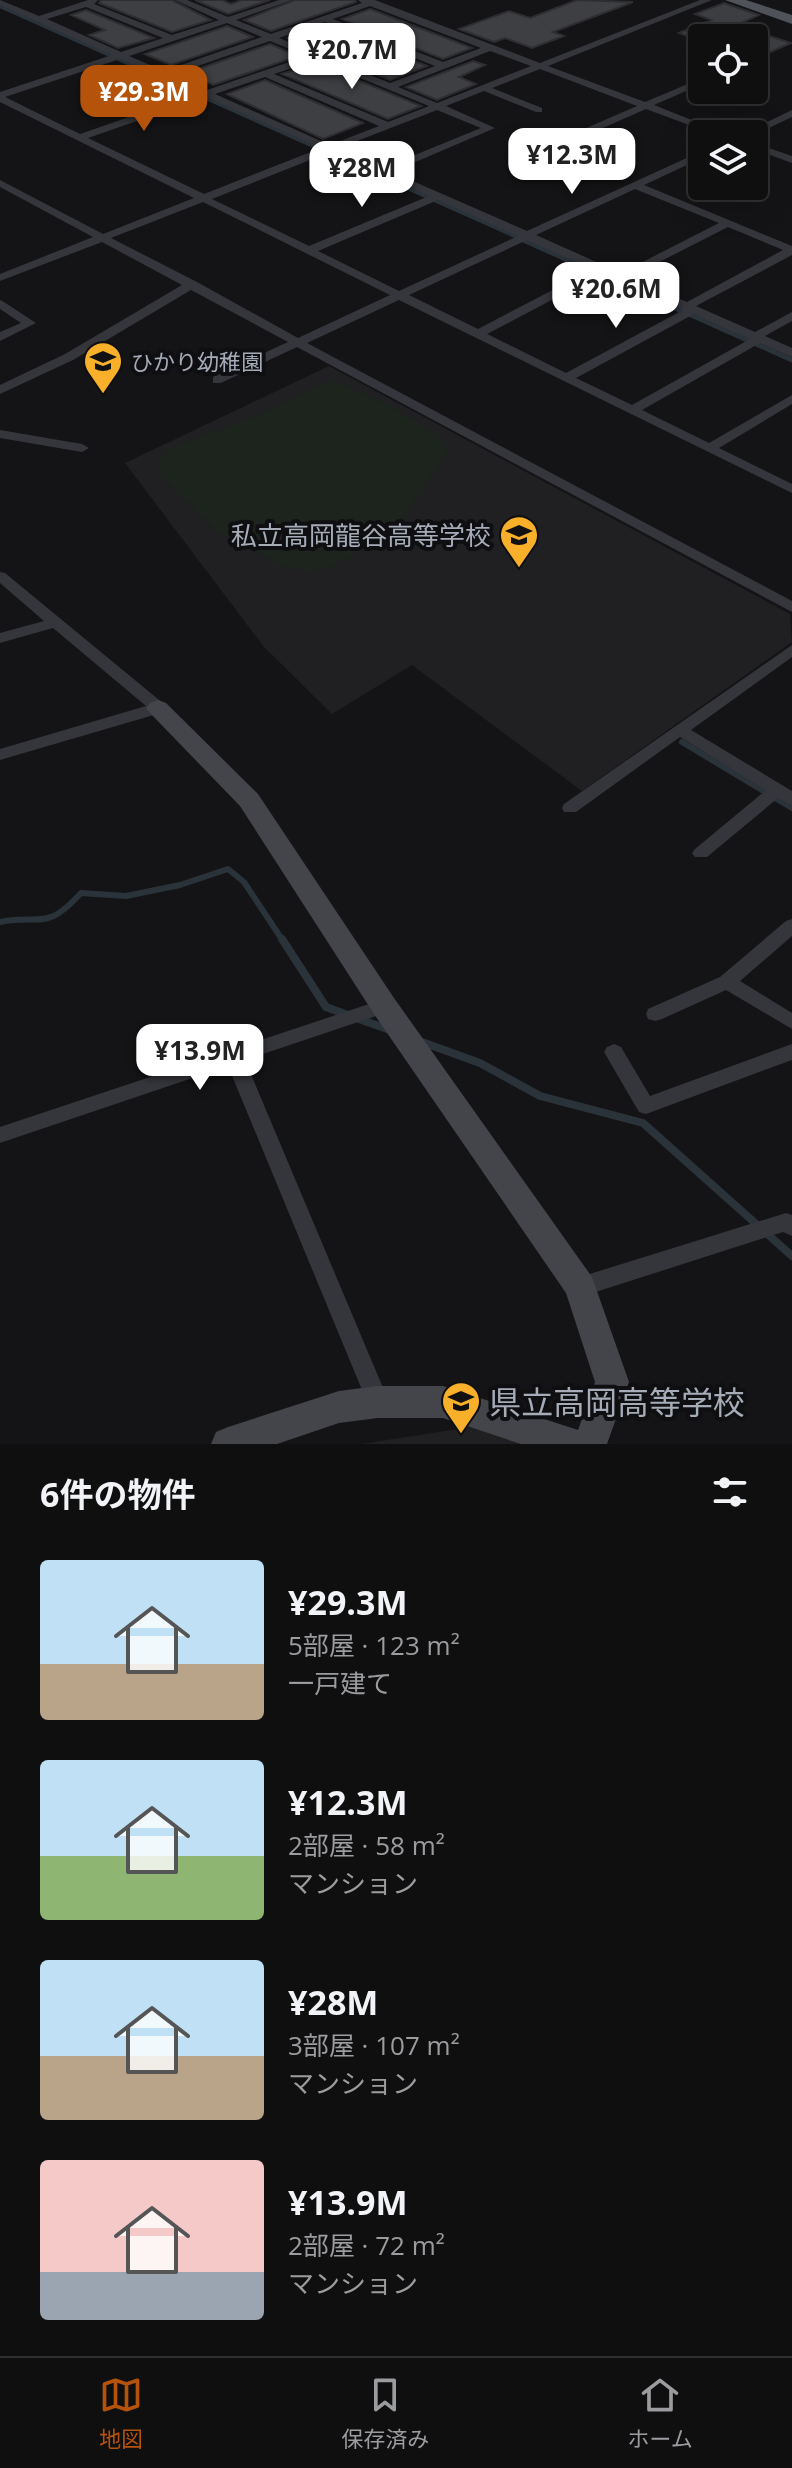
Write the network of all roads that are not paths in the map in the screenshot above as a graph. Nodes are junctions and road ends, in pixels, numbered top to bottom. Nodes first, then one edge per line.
1 (99, 0) edge
2 (179, 0) edge
3 (708, 0) edge
4 (732, 0) edge
5 (279, 1) edge
6 (370, 1) edge
7 (0, 2) edge
8 (87, 4) junction
9 (10, 12) edge
10 (39, 19) junction
11 (326, 19) junction
12 (228, 20) junction
13 (792, 20) edge
14 (171, 38) junction
15 (271, 38) junction
16 (491, 47) junction
17 (317, 56) junction
18 (117, 57) junction
19 (444, 66) junction
20 (538, 66) junction
21 (165, 74) junction
22 (267, 74) junction
23 (392, 86) junction
24 (688, 87) edge
25 (484, 88) junction
26 (202, 95) junction
27 (0, 96) edge
28 (440, 105) junction
29 (648, 106) junction
30 (539, 110) dead end
31 (792, 113) edge
32 (688, 121) edge
33 (768, 124) edge
34 (389, 126) junction
35 (80, 137) junction
36 (551, 147) dead end
37 (326, 150) junction
38 (768, 151) edge
39 (688, 160) edge
40 (792, 160) edge
41 (383, 172) junction
42 (0, 183) edge
43 (635, 185) junction
44 (434, 198) junction
45 (202, 199) junction
46 (728, 223) junction
47 (104, 238) junction
48 (523, 238) junction
49 (792, 250) edge
50 (308, 251) junction
51 (598, 271) junction
52 (621, 277) junction
53 (0, 278) edge
54 (193, 284) junction
55 (400, 296) junction
56 (0, 304) edge
57 (688, 311) junction
58 (792, 316) edge
59 (478, 334) junction
60 (0, 337) edge
61 (755, 340) junction
62 (299, 343) junction
63 (792, 353) edge
64 (566, 378) junction
65 (217, 380) dead end
66 (0, 390) edge
67 (792, 399) edge
68 (633, 410) junction
69 (0, 434) edge
70 (82, 448) dead end
71 (709, 448) junction
72 (791, 487) edge
73 (0, 576) edge
74 (792, 607) edge
75 (56, 622) junction
76 (0, 638) edge
77 (792, 650) edge
78 (158, 708) junction
79 (680, 730) junction
80 (0, 755) edge
81 (785, 794) edge
82 (570, 808) dead end
83 (701, 853) dead end
84 (792, 926) edge
85 (727, 982) junction
86 (384, 1006) junction
87 (655, 1014) dead end
88 (792, 1022) edge
89 (614, 1052) dead end
90 (792, 1052) edge
91 (234, 1057) junction
92 (0, 1135) edge
93 (792, 1227) edge
94 (580, 1287) junction
95 (378, 1402) junction
96 (228, 1444) edge
97 (572, 1444) edge
98 (590, 1444) edge

1 - 8 street
2 - 12 street
3 - 20 street
4 - 13 main road
5 - 12 street
6 - 11 street
6 - 16 street
7 - 9 street
8 - 10 street
8 - 14 street
9 - 10 street
10 - 18 street
11 - 15 street
11 - 19 street
12 - 14 street
12 - 15 street
14 - 18 street
15 - 17 street
15 - 21 street
16 - 19 street
16 - 20 street
17 - 22 street
17 - 23 street
18 - 21 street
18 - 27 street
19 - 23 street
20 - 25 street
20 - 29 street
21 - 26 street
22 - 26 street
22 - 34 street
23 - 28 street
24 - 29 street
25 - 28 street
25 - 30 street
26 - 35 street
26 - 37 street
27 - 35 street
28 - 34 street
28 - 41 street
29 - 32 street
29 - 36 street
31 - 33 street
34 - 37 street
35 - 45 street
37 - 41 street
37 - 45 street
38 - 40 street
39 - 43 street
41 - 44 street
42 - 47 street
43 - 46 street
43 - 48 street
44 - 48 street
44 - 50 street
45 - 47 street
45 - 50 street
46 - 49 street
46 - 52 street
47 - 53 street
47 - 54 street
48 - 51 street
48 - 55 street
49 - 57 street
50 - 55 street
51 - 52 street
51 - 59 street
52 - 57 street
54 - 62 street
54 - 66 street
55 - 59 street
55 - 62 street
56 - 60 street
57 - 61 street
57 - 64 street
58 - 61 street
59 - 64 street
61 - 63 street
61 - 68 street
62 - 65 street
62 - 74 street
64 - 68 street
67 - 71 street
68 - 71 street
69 - 70 street
71 - 72 street
73 - 75 street
75 - 76 street
75 - 78 street
77 - 79 street
78 - 80 street
78 - 86 street
79 - 81 street
79 - 82 street
81 - 83 street
84 - 85 street
85 - 87 street
85 - 88 street
86 - 91 street
86 - 94 street
89 - 90 street
91 - 92 street
91 - 95 street
93 - 94 street
94 - 98 street
95 - 96 street
95 - 97 street

